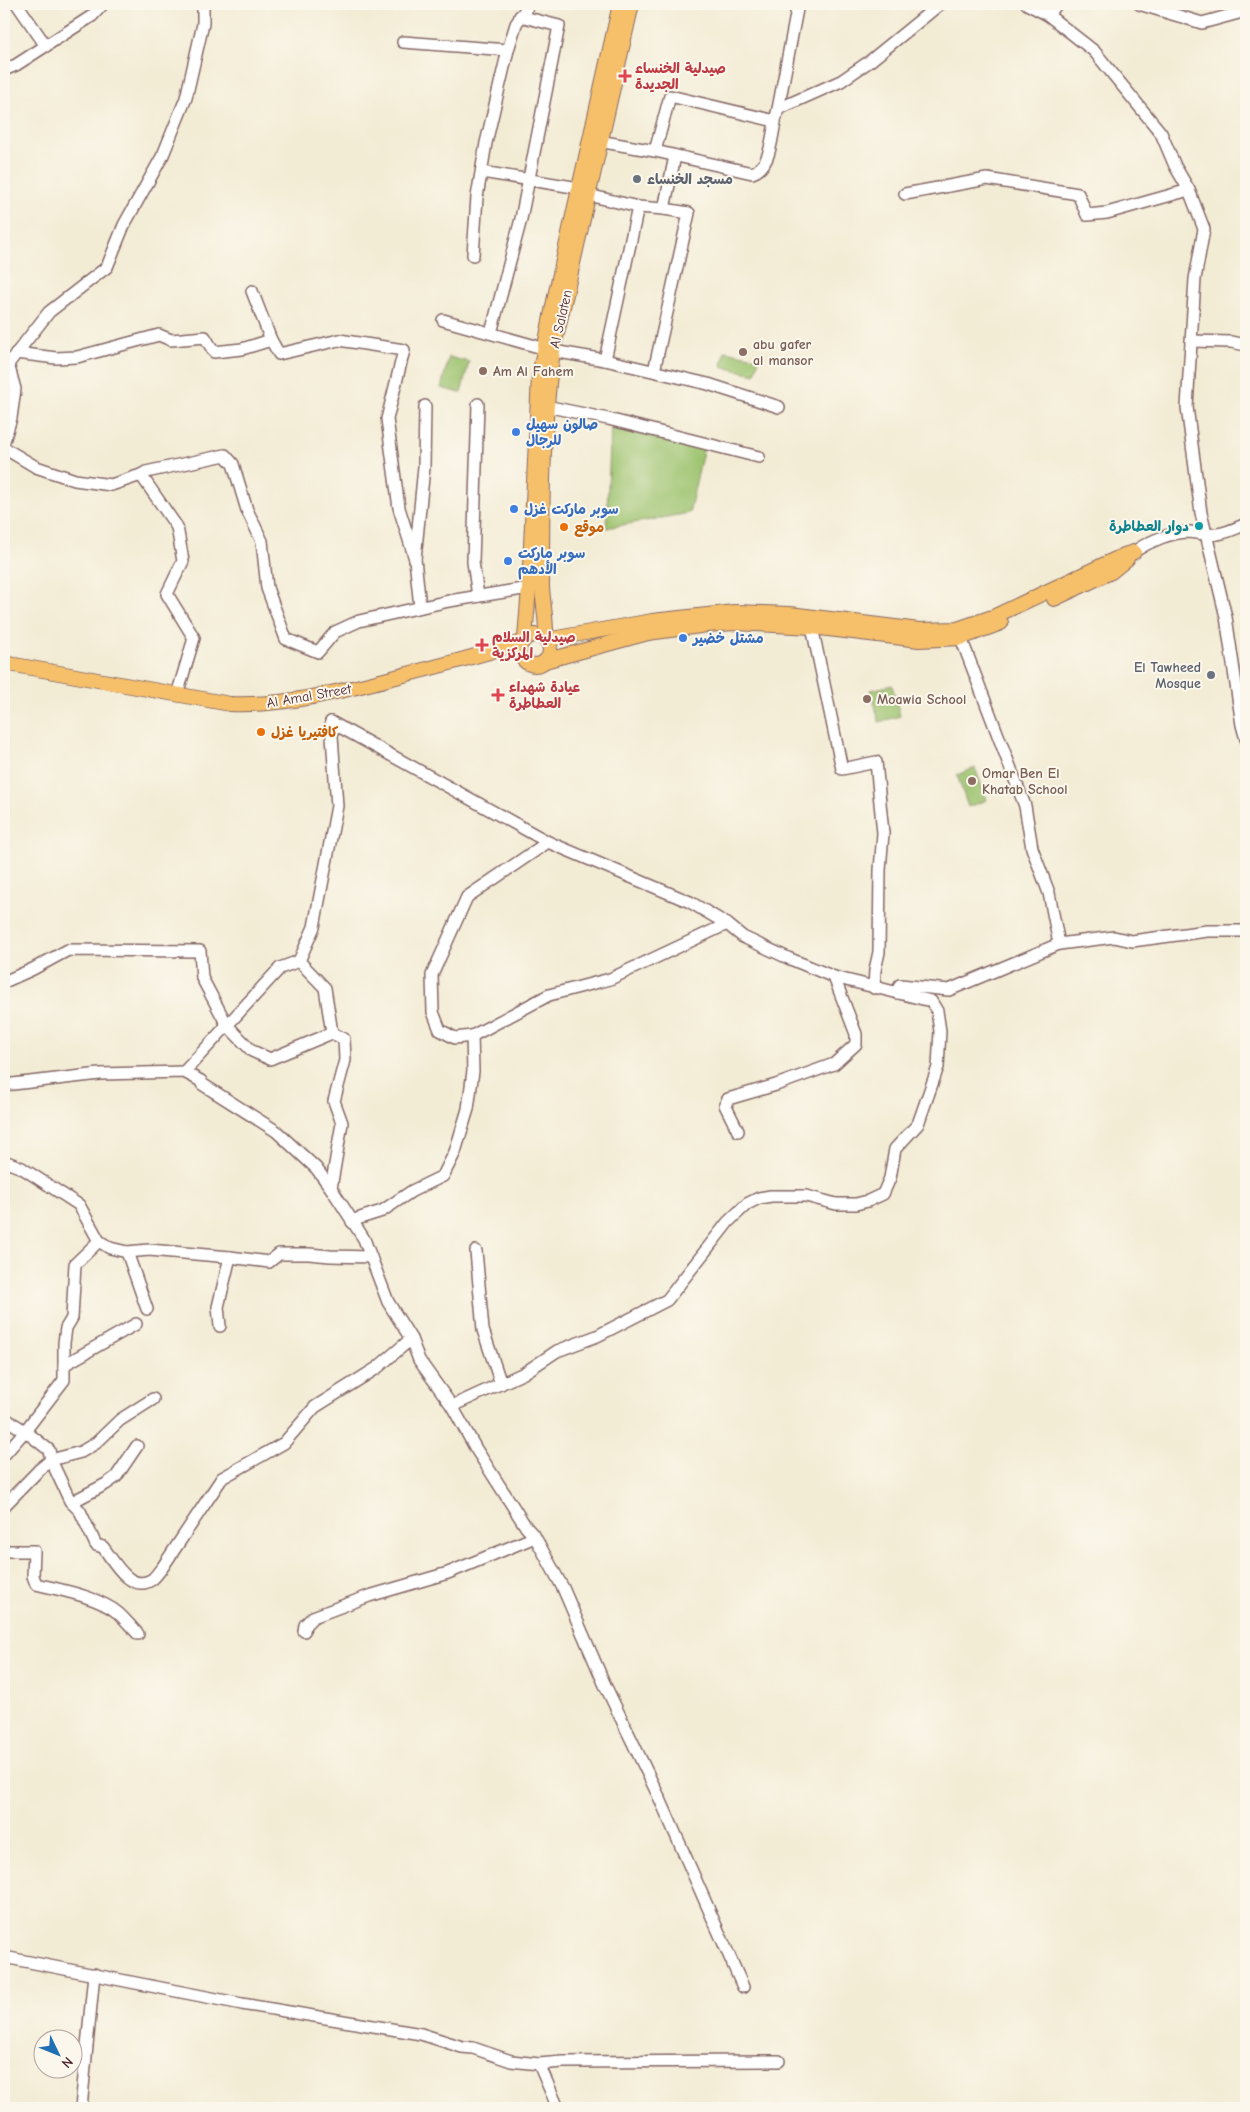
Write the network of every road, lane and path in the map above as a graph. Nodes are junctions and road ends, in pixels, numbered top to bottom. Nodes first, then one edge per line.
1 (17, 4) edge
2 (103, 4) edge
3 (203, 4) edge
4 (529, 4) edge
5 (620, 4) edge
6 (632, 4) edge
7 (798, 4) edge
8 (940, 4) edge
9 (1027, 4) edge
10 (1058, 4) edge
11 (1139, 4) edge
12 (1246, 11) edge
13 (1048, 15) junction
14 (520, 16) junction
15 (403, 42) dead end
16 (46, 46) junction
17 (508, 50) junction
18 (4, 70) edge
19 (778, 109) junction
20 (775, 123) dead end
21 (596, 140) junction
22 (654, 151) junction
23 (675, 156) junction
24 (482, 172) junction
25 (529, 181) junction
26 (1189, 190) junction
27 (582, 192) junction
28 (905, 194) dead end
29 (638, 206) junction
30 (664, 209) junction
31 (473, 255) dead end
32 (252, 291) dead end
33 (443, 320) dead end
34 (491, 333) junction
35 (270, 340) junction
36 (1190, 341) junction
37 (1246, 345) edge
38 (549, 349) junction
39 (16, 353) junction
40 (605, 360) junction
41 (6, 364) edge
42 (654, 371) junction
43 (478, 404) dead end
44 (541, 405) junction
45 (425, 406) dead end
46 (779, 406) dead end
47 (4, 441) edge
48 (4, 448) edge
49 (759, 457) dead end
50 (141, 475) junction
51 (1246, 524) edge
52 (1206, 535) junction
53 (1134, 552) junction
54 (415, 559) junction
55 (529, 588) junction
56 (478, 596) junction
57 (420, 607) junction
58 (812, 627) junction
59 (961, 638) junction
60 (523, 640) junction
61 (546, 640) junction
62 (545, 661) junction
63 (4, 663) edge
64 (177, 695) junction
65 (1244, 724) edge
66 (1246, 739) edge
67 (548, 842) junction
68 (727, 924) junction
69 (1246, 931) edge
70 (1059, 944) junction
71 (299, 961) junction
72 (834, 977) junction
73 (4, 982) edge
74 (874, 988) junction
75 (897, 993) junction
76 (227, 1025) junction
77 (332, 1033) junction
78 (472, 1036) junction
79 (184, 1072) junction
80 (6, 1085) edge
81 (738, 1131) dead end
82 (4, 1160) edge
83 (331, 1188) junction
84 (352, 1222) junction
85 (99, 1241) junction
86 (476, 1251) dead end
87 (127, 1252) junction
88 (371, 1257) junction
89 (230, 1258) junction
90 (147, 1309) dead end
91 (136, 1324) dead end
92 (220, 1326) dead end
93 (411, 1339) junction
94 (64, 1365) junction
95 (501, 1384) junction
96 (153, 1399) dead end
97 (452, 1406) junction
98 (4, 1418) edge
99 (25, 1431) junction
100 (137, 1446) dead end
101 (4, 1455) edge
102 (51, 1460) junction
103 (72, 1502) junction
104 (4, 1506) edge
105 (535, 1538) junction
106 (4, 1551) edge
107 (304, 1631) dead end
108 (138, 1634) dead end
109 (4, 1957) edge
110 (94, 1974) junction
111 (744, 1987) dead end
112 (778, 2061) dead end
113 (539, 2064) junction
114 (81, 2108) edge
115 (558, 2108) edge

1 - 16 street
2 - 16 street
3 - 39 street
4 - 14 street
5 - 21 main road, Al Salaten
6 - 21 main road, Al Salaten
7 - 19 street
8 - 19 street
9 - 13 street
10 - 13 street
11 - 12 street
13 - 26 street
14 - 17 street
14 - 25 street
15 - 17 street
16 - 18 street
17 - 24 street
19 - 22 street
20 - 23 street
21 - 22 street
21 - 27 main road, Al Salaten
22 - 23 street
23 - 30 street
24 - 25 street
24 - 31 street
25 - 27 street
25 - 34 street
26 - 28 street
26 - 36 street
27 - 29 street
27 - 38 main road, Al Salaten
29 - 30 street
29 - 40 street
30 - 42 street
32 - 35 street
33 - 34 street
34 - 38 street
35 - 39 street
35 - 54 street
36 - 37 street
36 - 52 street
38 - 40 street
38 - 44 main road, Al Salaten
39 - 41 street
40 - 42 street
41 - 47 street
42 - 46 street
43 - 56 street
44 - 49 street
44 - 55 main road, Al Salaten
44 - 61 main road, Al Salaten
45 - 54 street
48 - 50 street
50 - 57 street
50 - 64 street
51 - 52 street
52 - 53 street
52 - 65 street
53 - 59 main road
53 - 61 main road
54 - 57 street
55 - 56 street
55 - 60 main road, Al Salaten
56 - 57 street
58 - 59 main road
58 - 62 main road
58 - 74 street
59 - 70 street
60 - 61 main road
60 - 62 main road
60 - 64 main road, Al Amal Street
61 - 62 main road
63 - 64 main road, Al Amal Street
65 - 66 street
67 - 68 street
67 - 71 street
67 - 78 street
68 - 72 street
68 - 78 street
69 - 70 street
70 - 75 street
71 - 76 street
71 - 77 street
72 - 74 street
72 - 81 street
73 - 76 street
74 - 75 street
75 - 95 street
76 - 77 street
76 - 79 street
77 - 83 street
78 - 84 street
79 - 80 street
79 - 83 street
82 - 85 street
83 - 84 street
84 - 88 street
85 - 87 street
85 - 94 street
86 - 95 street
87 - 89 street
87 - 90 street
88 - 89 street
88 - 93 street
89 - 92 street
91 - 94 street
93 - 97 street
93 - 103 street
94 - 99 street
95 - 97 street
96 - 102 street
97 - 105 street
98 - 99 street
99 - 101 street
99 - 102 street
100 - 103 street
102 - 103 street
102 - 104 street
105 - 107 street
105 - 111 street
106 - 108 street
109 - 110 street
110 - 113 street
110 - 114 street
112 - 113 street
113 - 115 street

